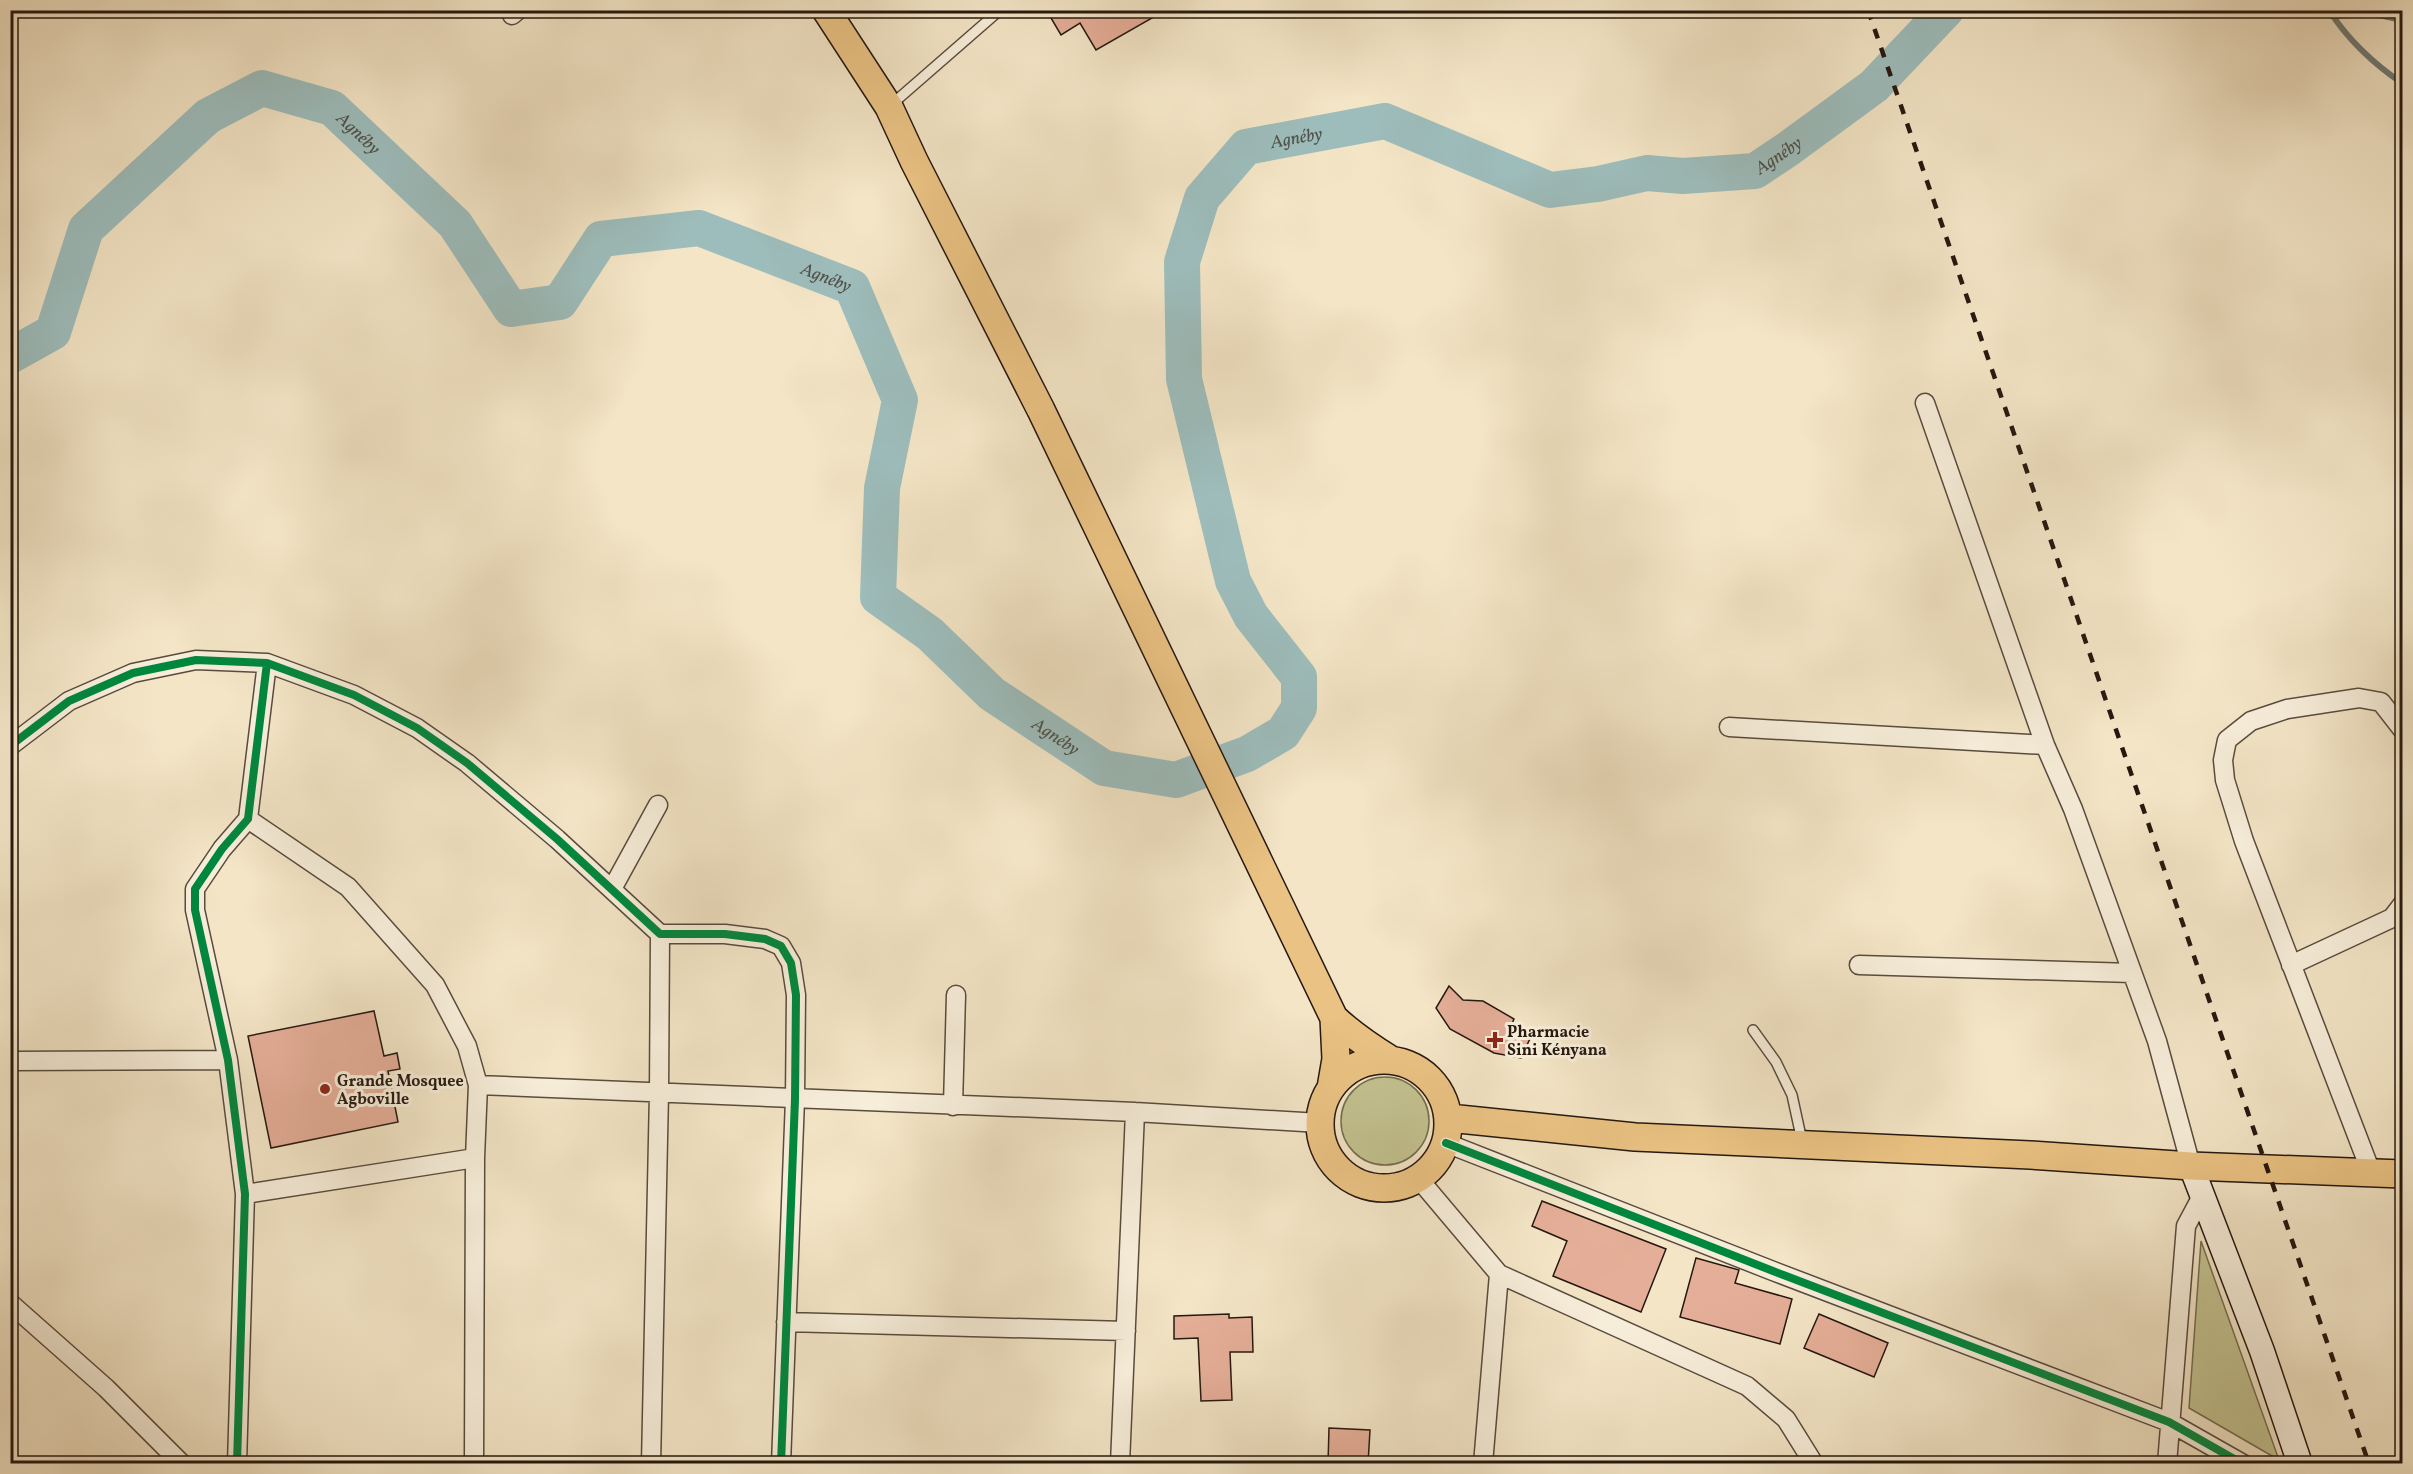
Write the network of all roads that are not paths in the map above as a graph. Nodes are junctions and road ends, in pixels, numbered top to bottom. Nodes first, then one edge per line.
1 (826, 10) edge
2 (1000, 10) edge
3 (889, 106) junction
4 (1925, 403) dead end
5 (267, 663) junction
6 (1729, 727) dead end
7 (2403, 729) edge
8 (10, 746) edge
9 (2045, 746) junction
10 (658, 805) dead end
11 (248, 819) junction
12 (612, 889) junction
13 (2403, 905) edge
14 (660, 934) junction
15 (1859, 965) dead end
16 (2291, 965) junction
17 (2132, 973) junction
18 (956, 995) dead end
19 (1334, 1018) junction
20 (1753, 1029) dead end
21 (228, 1060) junction
22 (1391, 1060) junction
23 (10, 1061) edge
24 (478, 1085) junction
25 (1331, 1088) junction
26 (659, 1093) junction
27 (795, 1099) junction
28 (953, 1106) junction
29 (1135, 1112) junction
30 (1320, 1123) junction
31 (1447, 1130) junction
32 (1802, 1144) junction
33 (474, 1158) junction
34 (2191, 1166) junction
35 (2370, 1172) junction
36 (2403, 1174) edge
37 (1418, 1178) junction
38 (244, 1194) junction
39 (2202, 1196) junction
40 (1499, 1274) junction
41 (10, 1303) edge
42 (786, 1322) junction
43 (1126, 1331) junction
44 (2169, 1422) junction
45 (182, 1464) edge
46 (237, 1464) edge
47 (474, 1464) edge
48 (651, 1464) edge
49 (781, 1464) edge
50 (1120, 1464) edge
51 (1483, 1464) edge
52 (1814, 1464) edge
53 (2167, 1464) edge
54 (2243, 1464) edge
55 (2300, 1464) edge

1 - 3 main road
2 - 3 lane
3 - 19 main road
4 - 9 street
5 - 8 street
5 - 11 street
5 - 12 street
6 - 9 street
7 - 16 street
9 - 17 street
10 - 12 street
11 - 21 street
11 - 24 street
12 - 14 street
13 - 16 street
14 - 26 street
14 - 27 street
15 - 17 street
16 - 35 street
17 - 34 street
18 - 28 street
19 - 22 main road
19 - 25 main road
20 - 32 lane
21 - 23 street
21 - 38 street
22 - 25 main road
22 - 31 main road
24 - 26 street
24 - 33 street
25 - 30 main road
26 - 27 street
26 - 48 street
27 - 28 street
27 - 42 street
28 - 29 street
29 - 30 street
29 - 43 street
30 - 37 main road
31 - 32 main road
31 - 37 main road
31 - 44 street
32 - 34 main road
33 - 38 street
33 - 47 street
34 - 35 main road
34 - 39 main road
35 - 36 main road
37 - 40 street
38 - 46 street
39 - 44 street
39 - 55 main road
40 - 51 street
40 - 52 street
41 - 45 street
42 - 43 street
42 - 49 street
43 - 50 street
44 - 53 street
44 - 54 street

